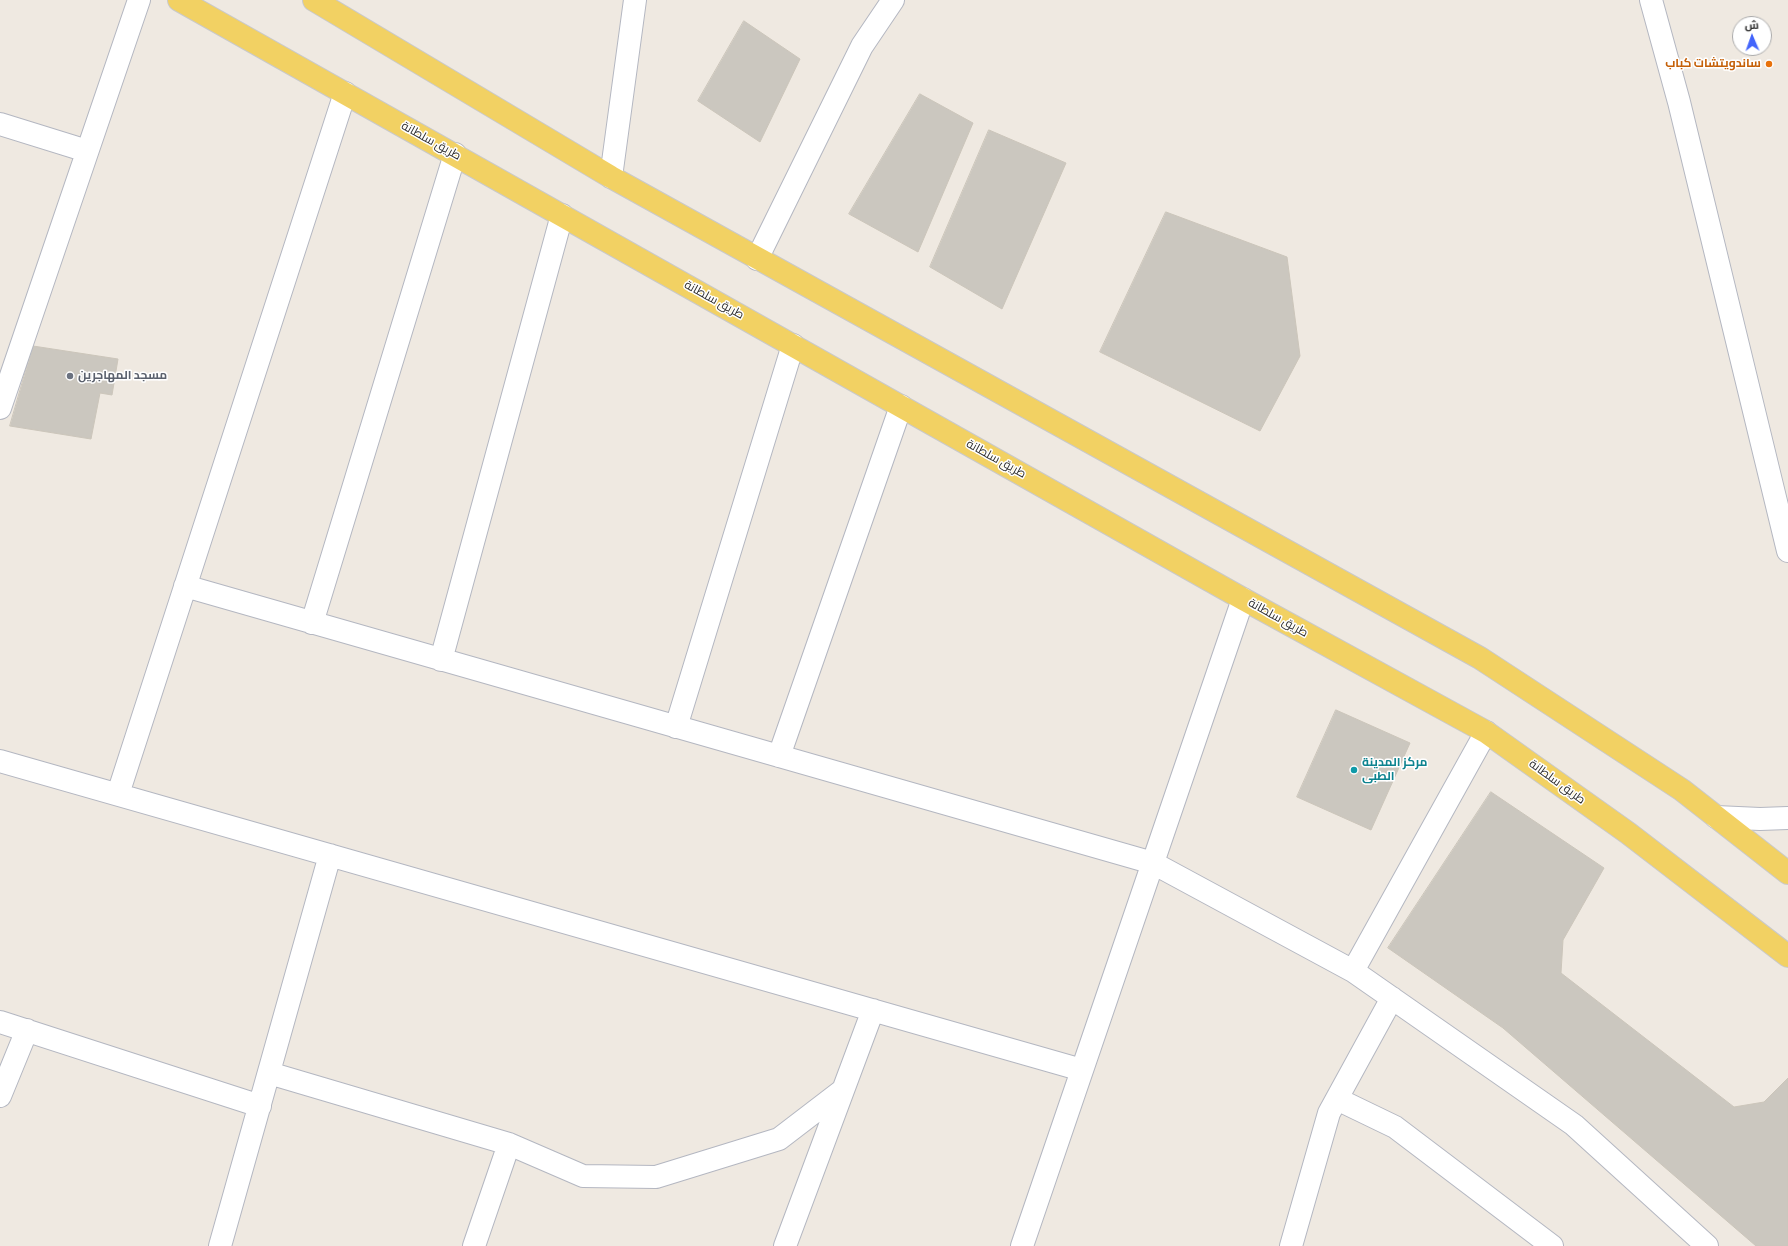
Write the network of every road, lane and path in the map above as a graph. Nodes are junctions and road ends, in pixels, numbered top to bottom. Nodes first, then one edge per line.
1 (139, 0) edge
2 (179, 0) edge
3 (314, 0) edge
4 (635, 0) edge
5 (893, 0) edge
6 (1651, 0) edge
7 (345, 93) junction
8 (0, 124) edge
9 (87, 151) junction
10 (455, 154) junction
11 (611, 177) junction
12 (562, 215) junction
13 (758, 259) junction
14 (794, 345) junction
15 (901, 406) junction
16 (0, 408) edge
17 (1783, 513) edge
18 (1788, 551) edge
19 (185, 586) junction
20 (1243, 599) junction
21 (312, 623) junction
22 (441, 660) junction
23 (676, 726) junction
24 (1486, 732) junction
25 (779, 756) junction
26 (0, 760) edge
27 (118, 794) junction
28 (1716, 817) junction
29 (1788, 818) edge
30 (330, 855) junction
31 (1153, 863) junction
32 (1788, 873) edge
33 (1788, 956) edge
34 (1352, 971) junction
35 (1392, 998) junction
36 (874, 1010) junction
37 (0, 1022) edge
38 (26, 1030) junction
39 (1082, 1070) junction
40 (269, 1073) junction
41 (843, 1090) junction
42 (0, 1096) edge
43 (1337, 1099) junction
44 (260, 1106) junction
45 (510, 1144) junction
46 (220, 1246) edge
47 (474, 1246) edge
48 (785, 1246) edge
49 (1022, 1246) edge
50 (1292, 1246) edge
51 (1552, 1246) edge
52 (1707, 1246) edge

1 - 9 street
2 - 7 main road, طريق سلطانة
3 - 11 main road
4 - 11 street
5 - 13 street
6 - 17 street
7 - 10 main road, طريق سلطانة
7 - 19 street
8 - 9 street
9 - 16 street
10 - 12 main road, طريق سلطانة
10 - 21 street
11 - 13 main road
12 - 14 main road, طريق سلطانة
12 - 22 street
13 - 28 main road
14 - 15 main road, طريق سلطانة
14 - 23 street
15 - 20 main road, طريق سلطانة
15 - 25 street
17 - 18 street
19 - 21 street
19 - 27 street
20 - 24 main road, طريق سلطانة
20 - 31 street
21 - 22 street
22 - 23 street
23 - 25 street
24 - 33 main road, طريق سلطانة
24 - 34 street
25 - 31 street
26 - 27 street
27 - 30 street
28 - 29 street
28 - 32 main road
30 - 36 street
30 - 40 street
31 - 34 street
31 - 39 street
34 - 35 street
35 - 43 street
35 - 52 street
36 - 39 street
36 - 41 street
37 - 38 street
38 - 42 street
38 - 44 street
39 - 49 street
40 - 44 street
40 - 45 street
41 - 45 street
41 - 48 street
43 - 50 street
43 - 51 street
44 - 46 street
45 - 47 street

